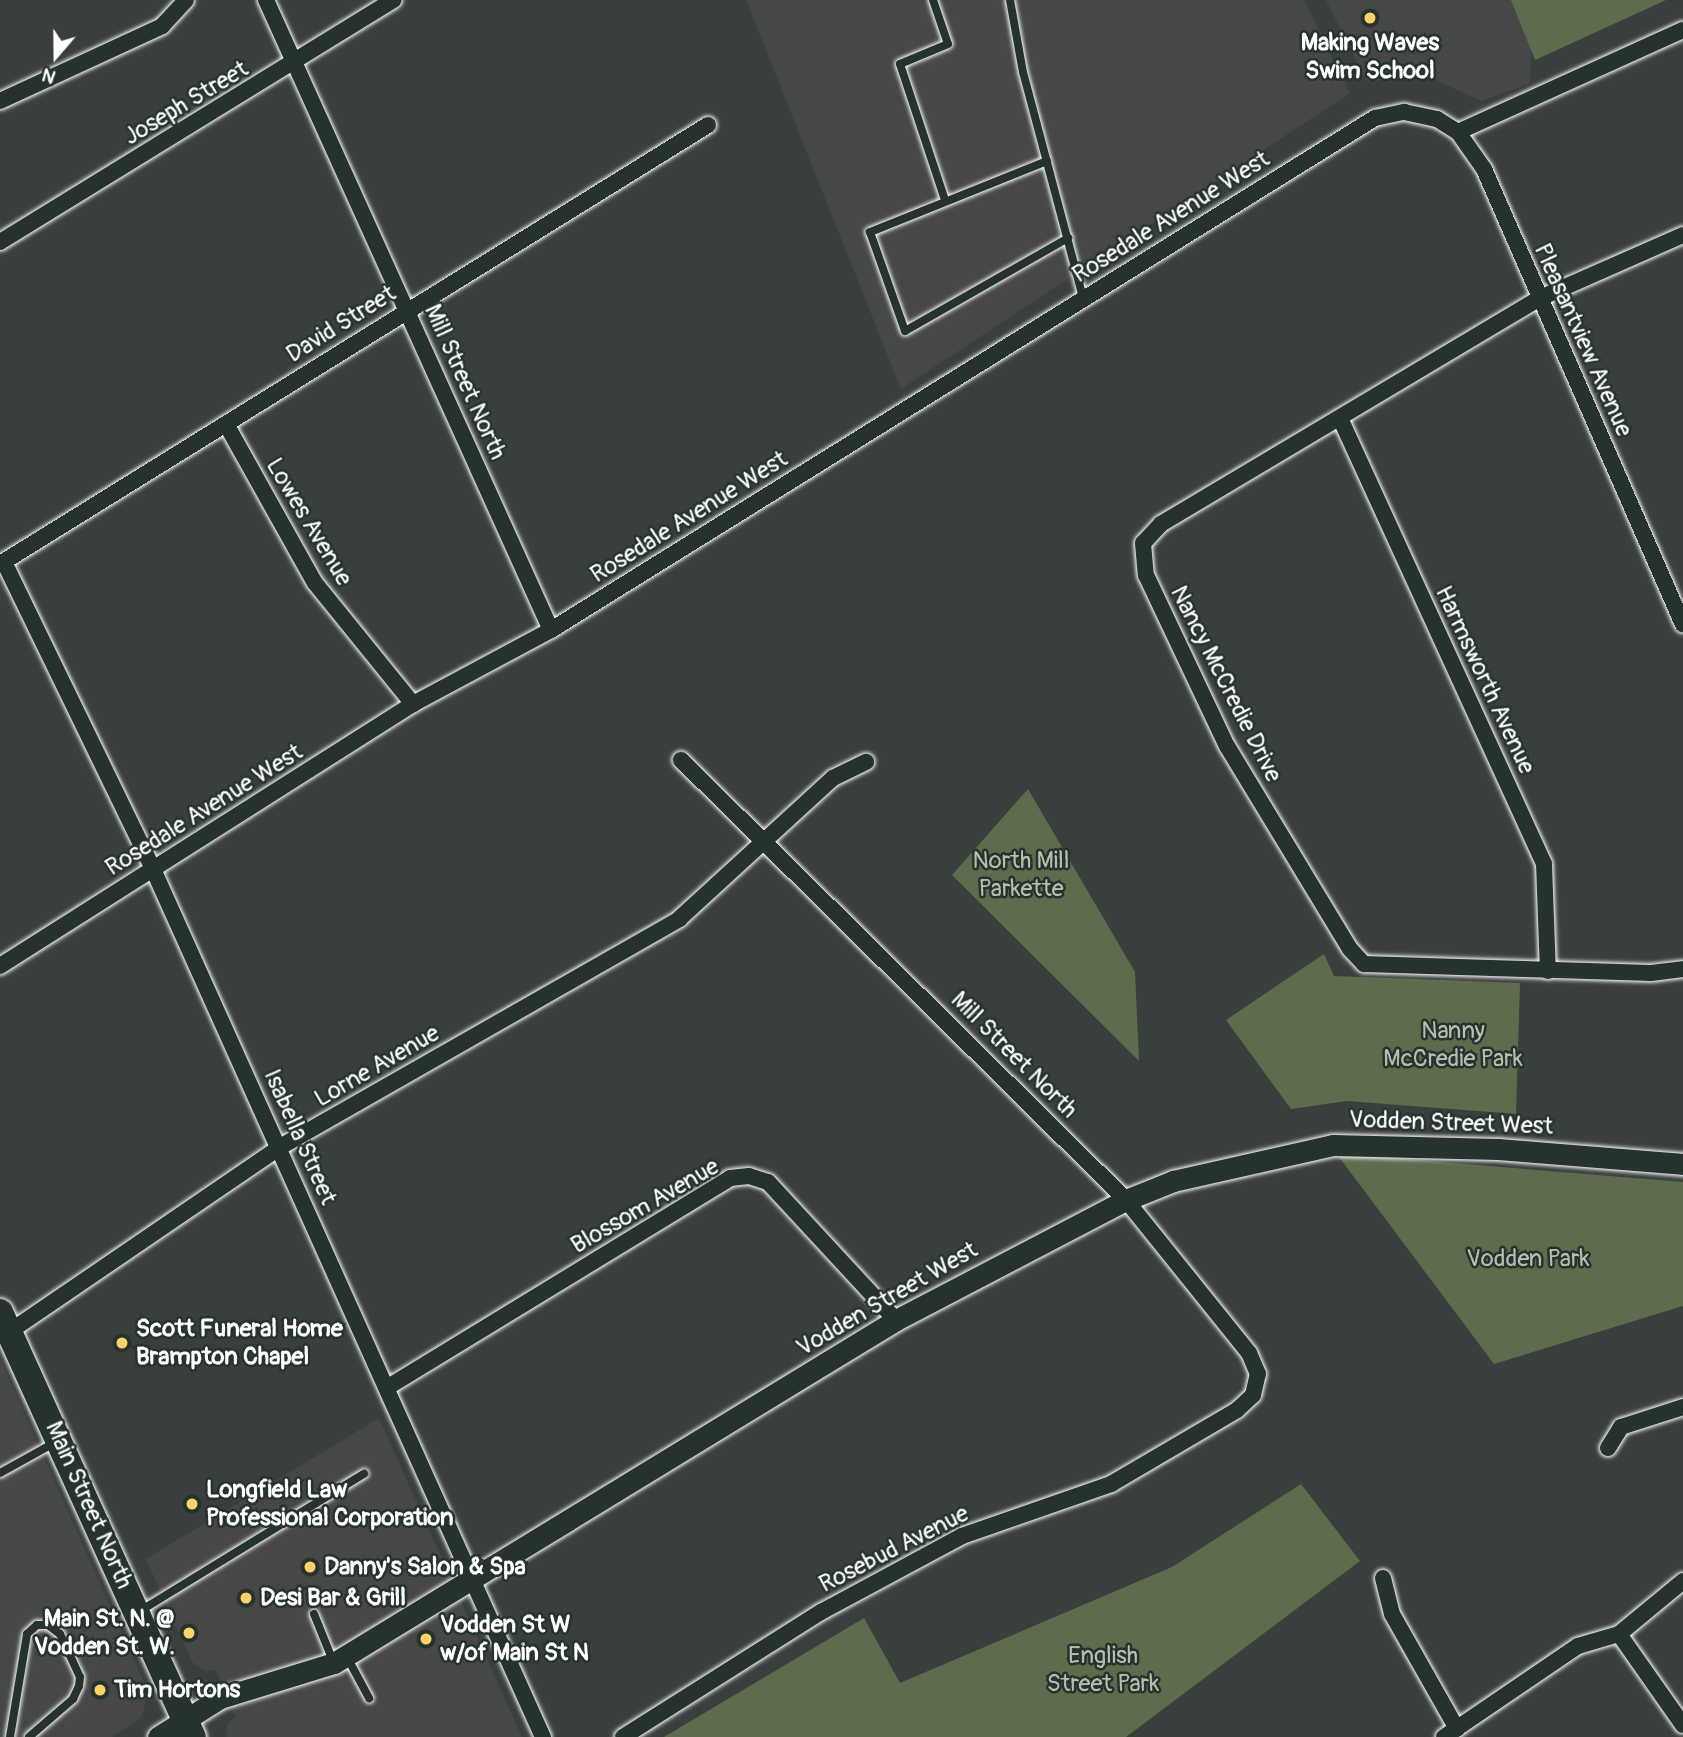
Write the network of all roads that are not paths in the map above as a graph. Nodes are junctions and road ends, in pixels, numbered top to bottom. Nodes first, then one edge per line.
1 (187, 0) edge
2 (266, 0) edge
3 (394, 0) edge
4 (933, 0) edge
5 (1010, 0) edge
6 (1683, 30) edge
7 (295, 63) junction
8 (0, 101) edge
9 (1404, 111) joint
10 (708, 125) dead end
11 (1458, 132) junction
12 (1047, 160) junction
13 (946, 200) junction
14 (1683, 235) edge
15 (1068, 238) junction
16 (0, 242) edge
17 (1083, 297) junction
18 (1540, 299) junction
19 (408, 309) junction
20 (1340, 418) junction
21 (226, 424) junction
22 (2, 563) edge
23 (1683, 624) edge
24 (551, 630) junction
25 (413, 704) junction
26 (681, 760) dead end
27 (866, 762) dead end
28 (766, 841) junction
29 (153, 869) junction
30 (0, 966) edge
31 (1683, 969) edge
32 (1548, 971) junction
33 (280, 1147) junction
34 (1683, 1164) edge
35 (1126, 1200) junction
36 (896, 1320) junction
37 (5, 1322) edge
38 (388, 1387) junction
39 (1683, 1407) edge
40 (1237, 1410) joint
41 (60, 1440) junction
42 (1608, 1448) dead end
43 (0, 1474) edge
44 (364, 1474) dead end
45 (1383, 1578) dead end
46 (474, 1581) junction
47 (1683, 1581) edge
48 (137, 1612) junction
49 (314, 1614) dead end
50 (1619, 1634) junction
51 (340, 1660) junction
52 (369, 1698) dead end
53 (1683, 1725) edge
54 (190, 1728) edge
55 (1450, 1733) edge
56 (10, 1737) edge
57 (29, 1737) edge
58 (158, 1737) edge
59 (543, 1737) edge
60 (623, 1737) edge

1 - 8 street
2 - 7 street, Mill Street North
3 - 7 street, Joseph Street
4 - 13 lane
5 - 12 lane
6 - 11 street
7 - 16 street, Joseph Street
7 - 19 street, Mill Street North
9 - 11 street, Pleasantview Avenue
9 - 17 street, Rosedale Avenue West
10 - 19 street, David Street
11 - 18 street, Pleasantview Avenue
12 - 13 lane
12 - 15 lane
13 - 15 lane
14 - 18 street, Nancy McCredie Drive
15 - 17 lane
17 - 24 street, Rosedale Avenue West
18 - 20 street, Nancy McCredie Drive
18 - 23 street, Pleasantview Avenue
19 - 21 street, David Street
19 - 24 street, Mill Street North
20 - 32 street, Harmsworth Avenue
20 - 32 street, Nancy McCredie Drive
21 - 22 street, David Street
21 - 25 street, Lowes Avenue
22 - 29 street, Isabella Street
24 - 25 street, Rosedale Avenue West
25 - 29 street, Rosedale Avenue West
26 - 28 street, Mill Street North
27 - 28 street, Lorne Avenue
28 - 33 street, Lorne Avenue
28 - 35 street, Mill Street North
29 - 30 street, Rosedale Avenue West
29 - 33 street, Isabella Street
31 - 32 street, Nancy McCredie Drive
33 - 37 street, Lorne Avenue
33 - 38 street, Isabella Street
34 - 35 street, Vodden Street West
35 - 36 street, Vodden Street West
35 - 40 street, Mill Street North
36 - 38 street, Blossom Avenue
36 - 46 street, Vodden Street West
37 - 41 main road, Main Street North
38 - 46 street, Isabella Street
39 - 42 street
40 - 60 street, Rosebud Avenue
41 - 43 lane
41 - 48 main road, Main Street North
44 - 48 lane
45 - 55 street
46 - 51 street, Vodden Street West
46 - 59 street, Isabella Street
47 - 50 street
48 - 54 main road, Main Street North
49 - 51 lane
50 - 53 street
50 - 55 street
51 - 52 lane
51 - 54 street, Vodden Street West
54 - 58 street, Vodden Street West
56 - 57 lane

